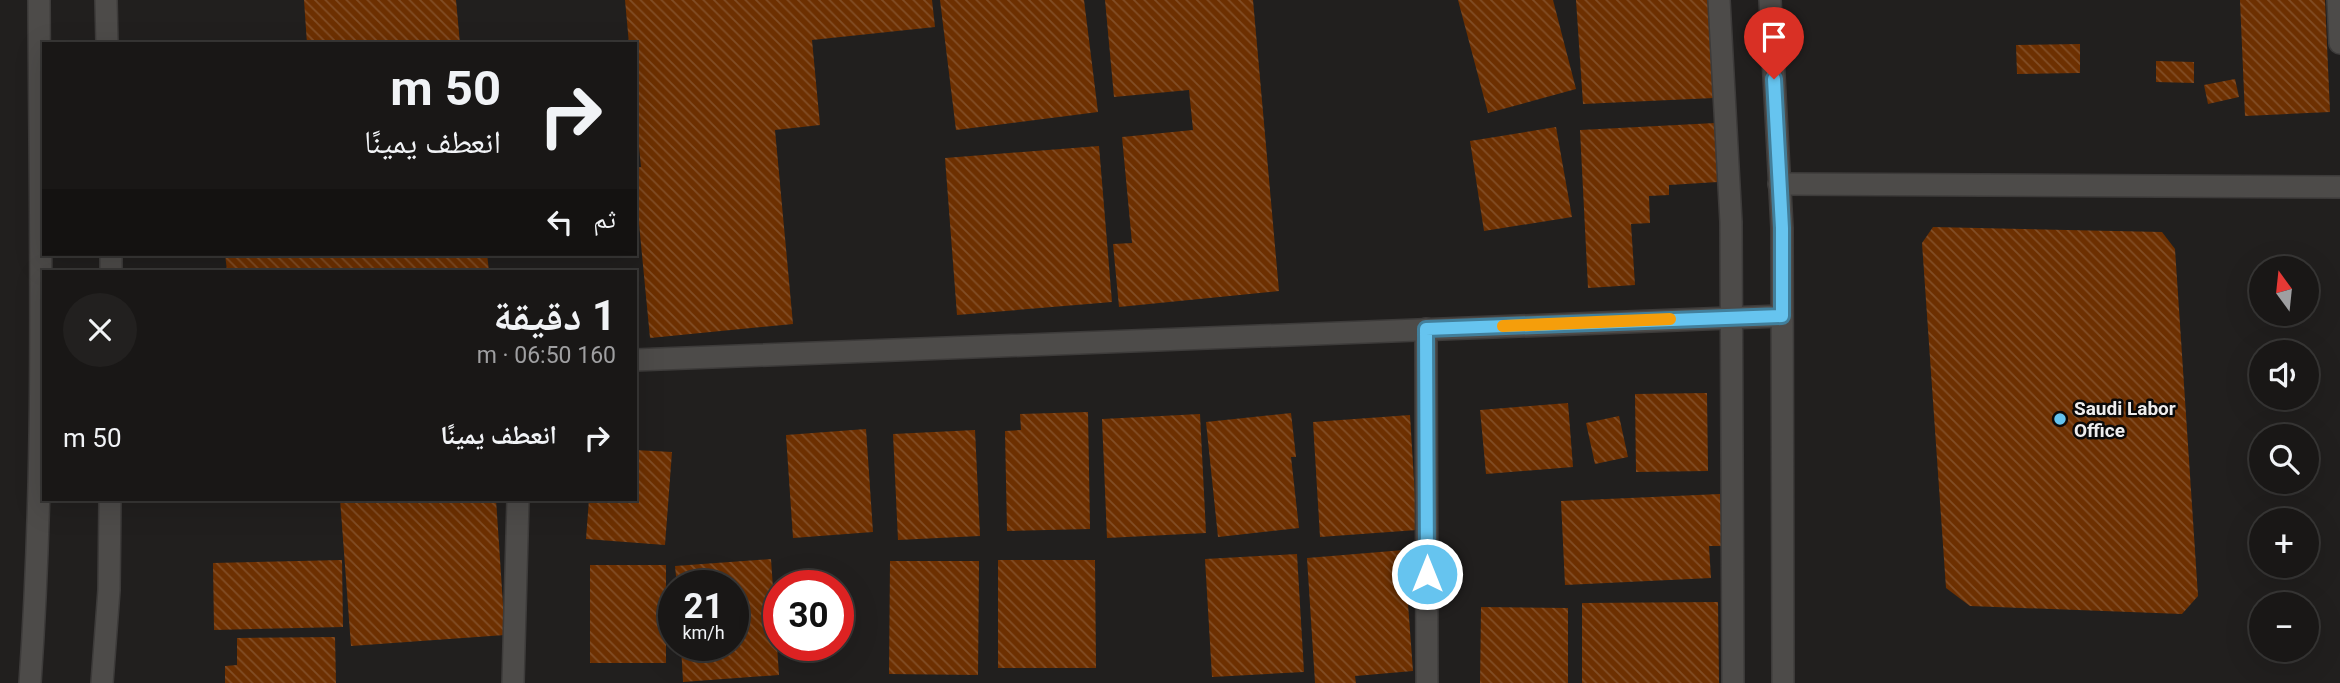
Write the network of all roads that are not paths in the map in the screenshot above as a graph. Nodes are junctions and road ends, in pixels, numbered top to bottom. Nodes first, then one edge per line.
1 (38, 0) edge
2 (106, 0) edge
3 (1719, 0) edge
4 (1770, 0) edge
5 (2338, 0) edge
6 (107, 42) edge
7 (2340, 43) edge
8 (1779, 184) junction
9 (2340, 187) edge
10 (1782, 316) junction
11 (1732, 317) junction
12 (1426, 329) junction
13 (637, 360) edge
14 (110, 501) edge
15 (518, 501) edge
16 (30, 683) edge
17 (102, 683) edge
18 (513, 683) edge
19 (1427, 683) edge
20 (1733, 683) edge
21 (1783, 683) edge

1 - 16 street
2 - 6 street
3 - 11 street
4 - 8 street
5 - 7 street
8 - 9 street
8 - 10 street
10 - 11 street
10 - 21 street
11 - 12 street
11 - 20 street
12 - 13 street
12 - 19 street
14 - 17 street
15 - 18 street

